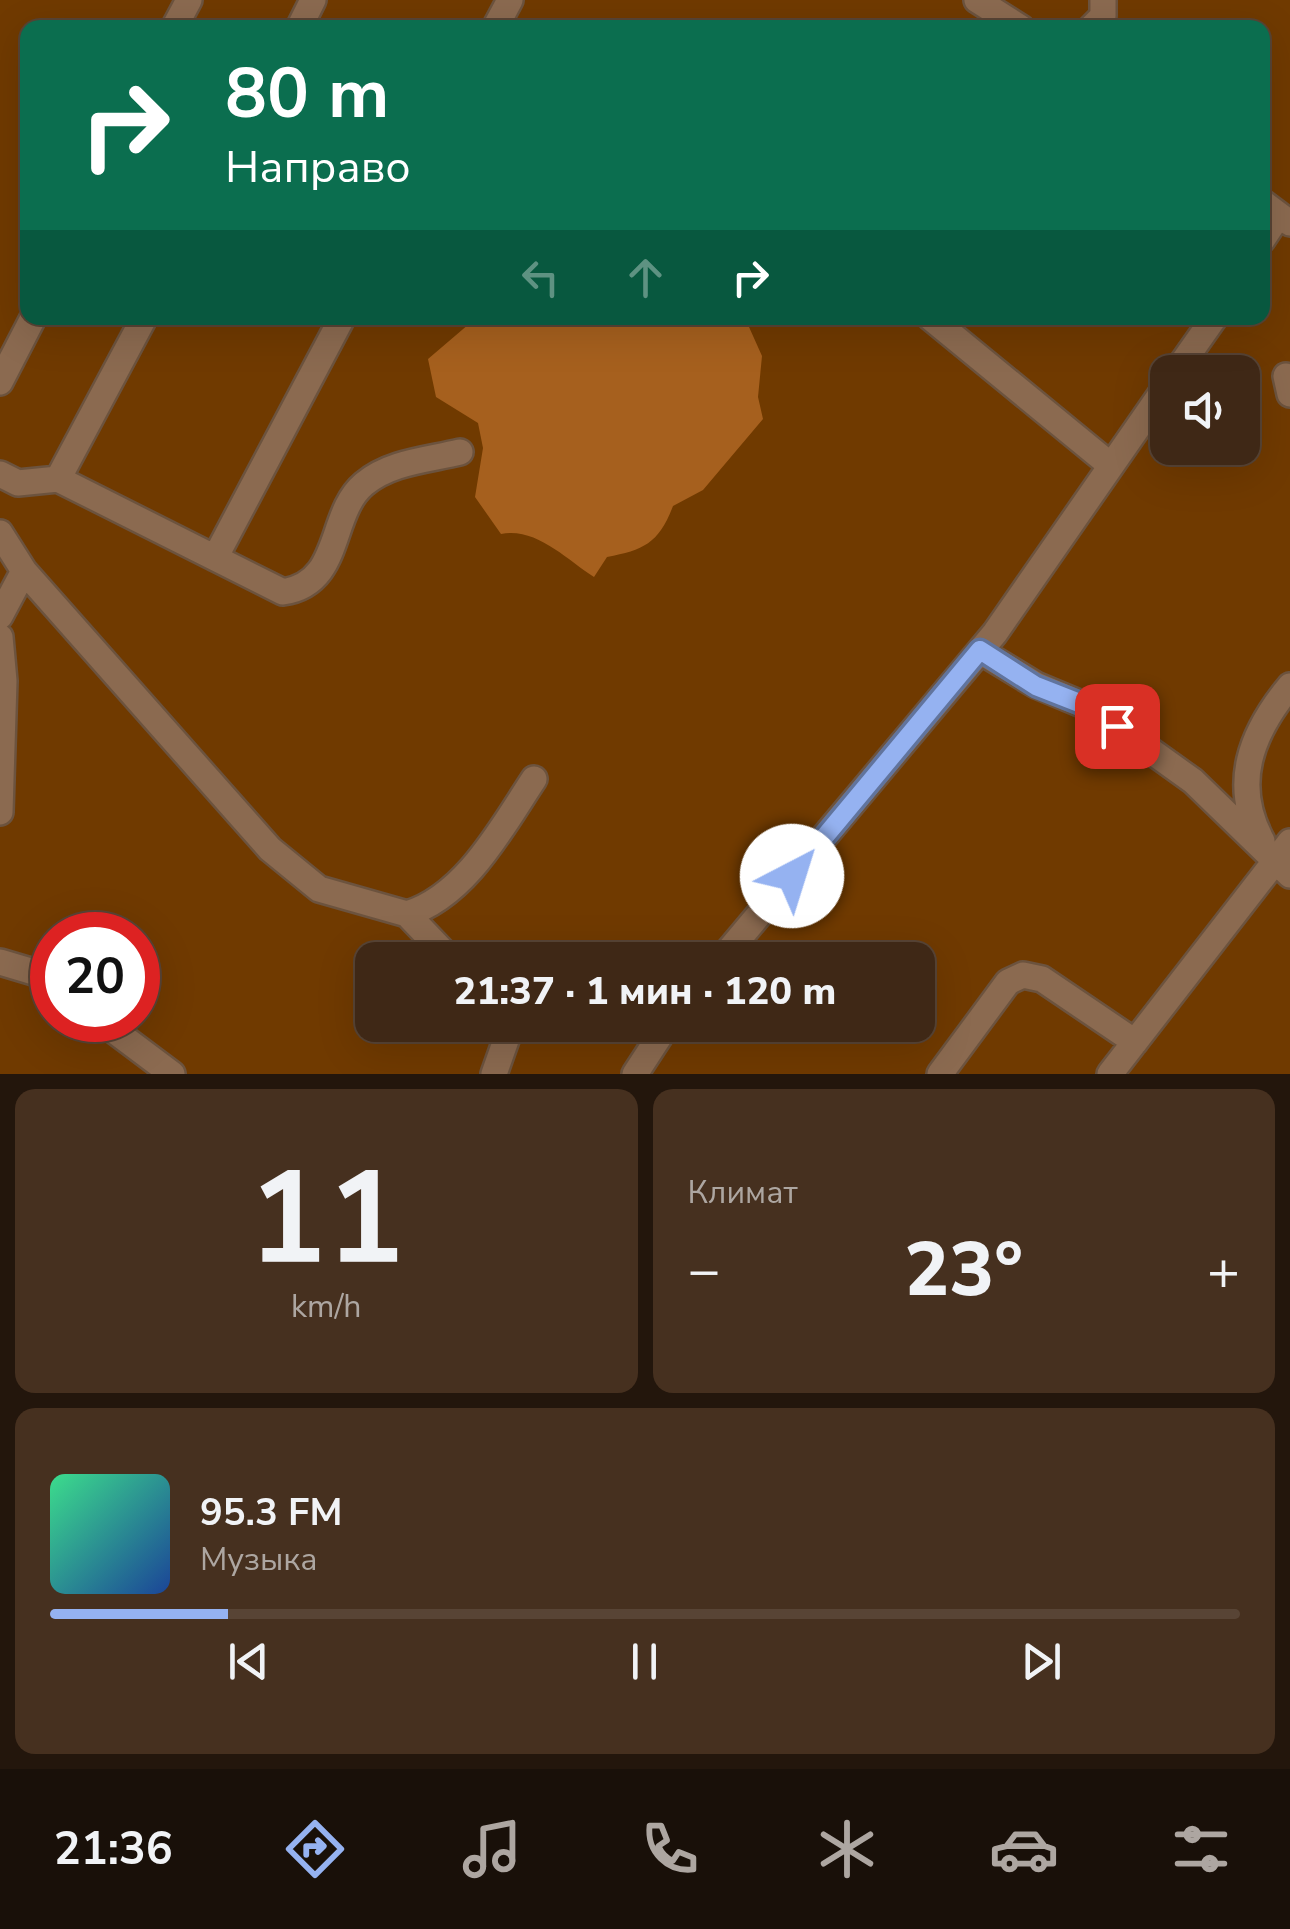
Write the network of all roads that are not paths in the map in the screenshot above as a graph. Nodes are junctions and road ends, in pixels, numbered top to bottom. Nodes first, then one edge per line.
1 (977, 0) edge
2 (1008, 20) edge
3 (29, 325) edge
4 (140, 325) edge
5 (338, 325) edge
6 (940, 325) edge
7 (1209, 325) edge
8 (1188, 355) edge
9 (0, 382) edge
10 (1150, 408) edge
11 (460, 452) dead end
12 (1109, 464) junction
13 (0, 474) edge
14 (58, 479) junction
15 (0, 533) edge
16 (215, 558) junction
17 (24, 571) junction
18 (0, 616) edge
19 (0, 637) edge
20 (980, 650) junction
21 (1290, 686) edge
22 (534, 779) dead end
23 (0, 812) edge
24 (1280, 856) edge
25 (407, 914) junction
26 (434, 942) edge
27 (736, 942) edge
28 (0, 961) edge
29 (30, 971) edge
30 (129, 1042) edge
31 (505, 1042) edge
32 (655, 1042) edge
33 (1135, 1042) junction
34 (172, 1074) edge
35 (494, 1074) edge
36 (634, 1074) edge
37 (940, 1074) edge
38 (1110, 1074) edge

1 - 2 lane
3 - 9 lane
4 - 14 lane
5 - 16 lane
6 - 12 lane
7 - 8 lane
10 - 12 lane
11 - 16 lane
12 - 20 lane
13 - 14 lane
14 - 16 lane
15 - 17 lane
17 - 18 lane
17 - 25 lane
19 - 23 lane
20 - 24 lane
20 - 27 lane
21 - 24 lane
22 - 25 lane
24 - 33 lane
25 - 26 lane
28 - 29 lane
30 - 34 lane
31 - 35 lane
32 - 36 lane
33 - 37 lane
33 - 38 lane

